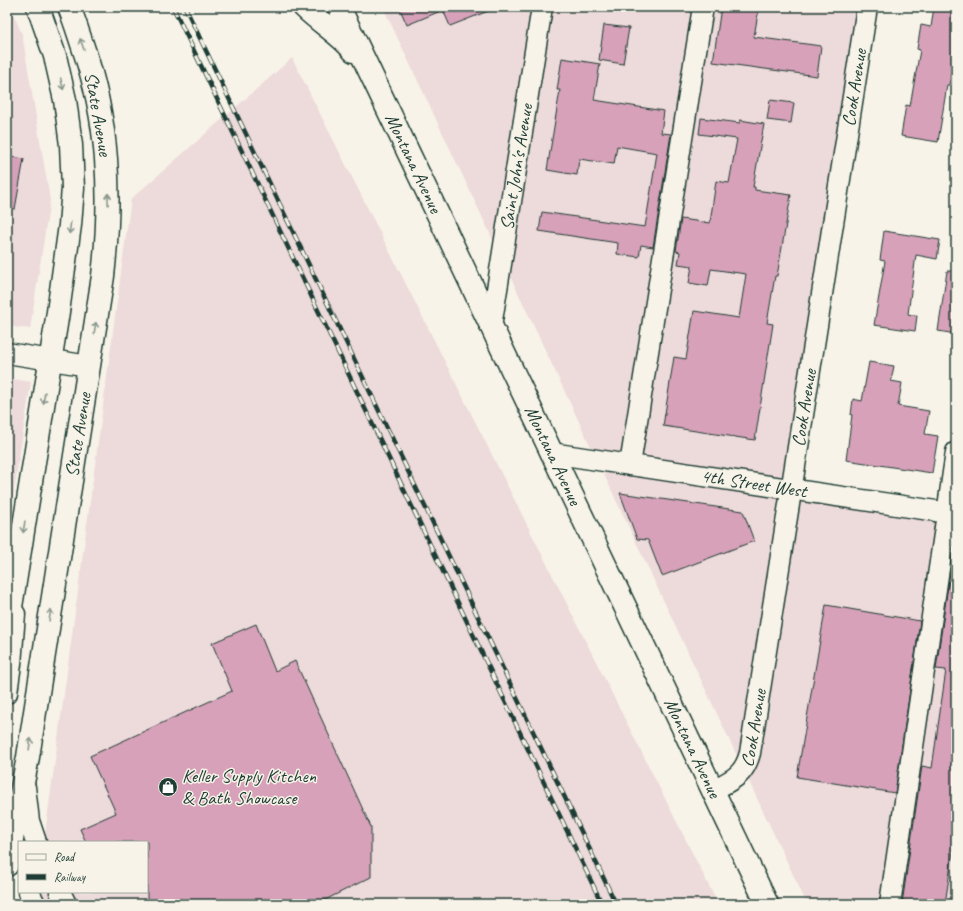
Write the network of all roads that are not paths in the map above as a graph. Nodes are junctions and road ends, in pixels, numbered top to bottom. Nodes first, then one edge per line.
1 (38, 7) edge
2 (68, 7) edge
3 (304, 7) edge
4 (339, 7) edge
5 (542, 7) edge
6 (703, 7) edge
7 (867, 7) edge
8 (369, 69) junction
9 (491, 327) junction
10 (7, 353) edge
11 (50, 360) junction
12 (89, 366) junction
13 (956, 452) edge
14 (550, 453) junction
15 (630, 465) junction
16 (792, 489) junction
17 (951, 513) edge
18 (19, 558) junction
19 (7, 632) edge
20 (7, 693) edge
21 (24, 775) junction
22 (713, 790) junction
23 (36, 841) edge
24 (8, 854) edge
25 (18, 869) edge
26 (30, 893) edge
27 (60, 893) edge
28 (35, 904) edge
29 (66, 904) edge
30 (767, 904) edge
31 (890, 904) edge

1 -> 11 main road, State Avenue
12 -> 2 main road, State Avenue
3 - 8 main road
4 - 8 main road, Montana Avenue
5 - 9 street, Saint John's Avenue
6 - 15 street
7 - 16 street, Cook Avenue
8 - 9 main road, Montana Avenue
9 - 14 main road, Montana Avenue
10 - 11 street
11 - 12 street
11 -> 18 main road, State Avenue
21 -> 12 main road, State Avenue
13 - 17 street
14 - 15 street, 4th Street West
14 - 22 main road, Montana Avenue
15 - 16 street, 4th Street West
16 - 17 street, 4th Street West
16 - 22 street, Cook Avenue
17 - 31 street
18 - 19 main road, State Avenue
18 - 20 street
21 - 23 street
21 - 24 main road, State Avenue
22 - 30 main road, Montana Avenue
24 - 25 street
26 - 28 street
27 - 29 street

